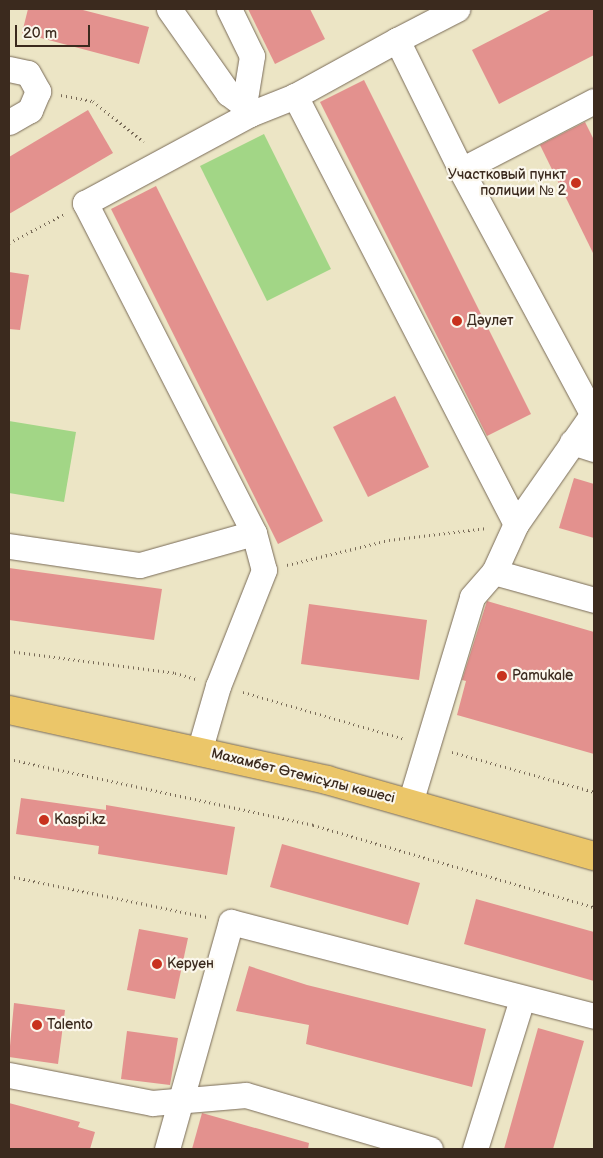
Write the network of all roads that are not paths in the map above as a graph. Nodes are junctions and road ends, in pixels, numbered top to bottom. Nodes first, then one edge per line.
1 (169, 9) edge
2 (229, 9) edge
3 (456, 9) edge
4 (420, 17) edge
5 (397, 40) junction
6 (9, 69) edge
7 (295, 96) junction
8 (594, 101) edge
9 (247, 109) junction
10 (9, 122) edge
11 (461, 170) junction
12 (593, 412) edge
13 (583, 445) edge
14 (516, 524) junction
15 (254, 533) junction
16 (9, 546) edge
17 (494, 572) junction
18 (594, 600) edge
19 (9, 710) edge
20 (199, 752) junction
21 (410, 802) junction
22 (594, 856) edge
23 (522, 1000) junction
24 (594, 1016) edge
25 (9, 1075) edge
26 (182, 1100) junction
27 (167, 1149) edge
28 (430, 1149) edge
29 (475, 1149) edge

1 - 9 lane
2 - 9 lane
3 - 4 lane
4 - 5 lane
5 - 7 lane
5 - 11 lane
6 - 10 lane
7 - 9 lane
7 - 14 lane
8 - 11 lane
9 - 15 lane
11 - 12 lane
12 - 13 lane
13 - 14 lane
14 - 17 lane
15 - 16 lane
15 - 20 lane
17 - 18 lane
17 - 21 lane
19 - 20 main road, Махамбет Өтемісұлы көшесі
20 - 21 main road, Махамбет Өтемісұлы көшесі
21 - 22 main road, Махамбет Өтемісұлы көшесі
23 - 24 lane
23 - 26 lane
23 - 29 lane
25 - 26 lane
26 - 27 lane
26 - 28 lane

